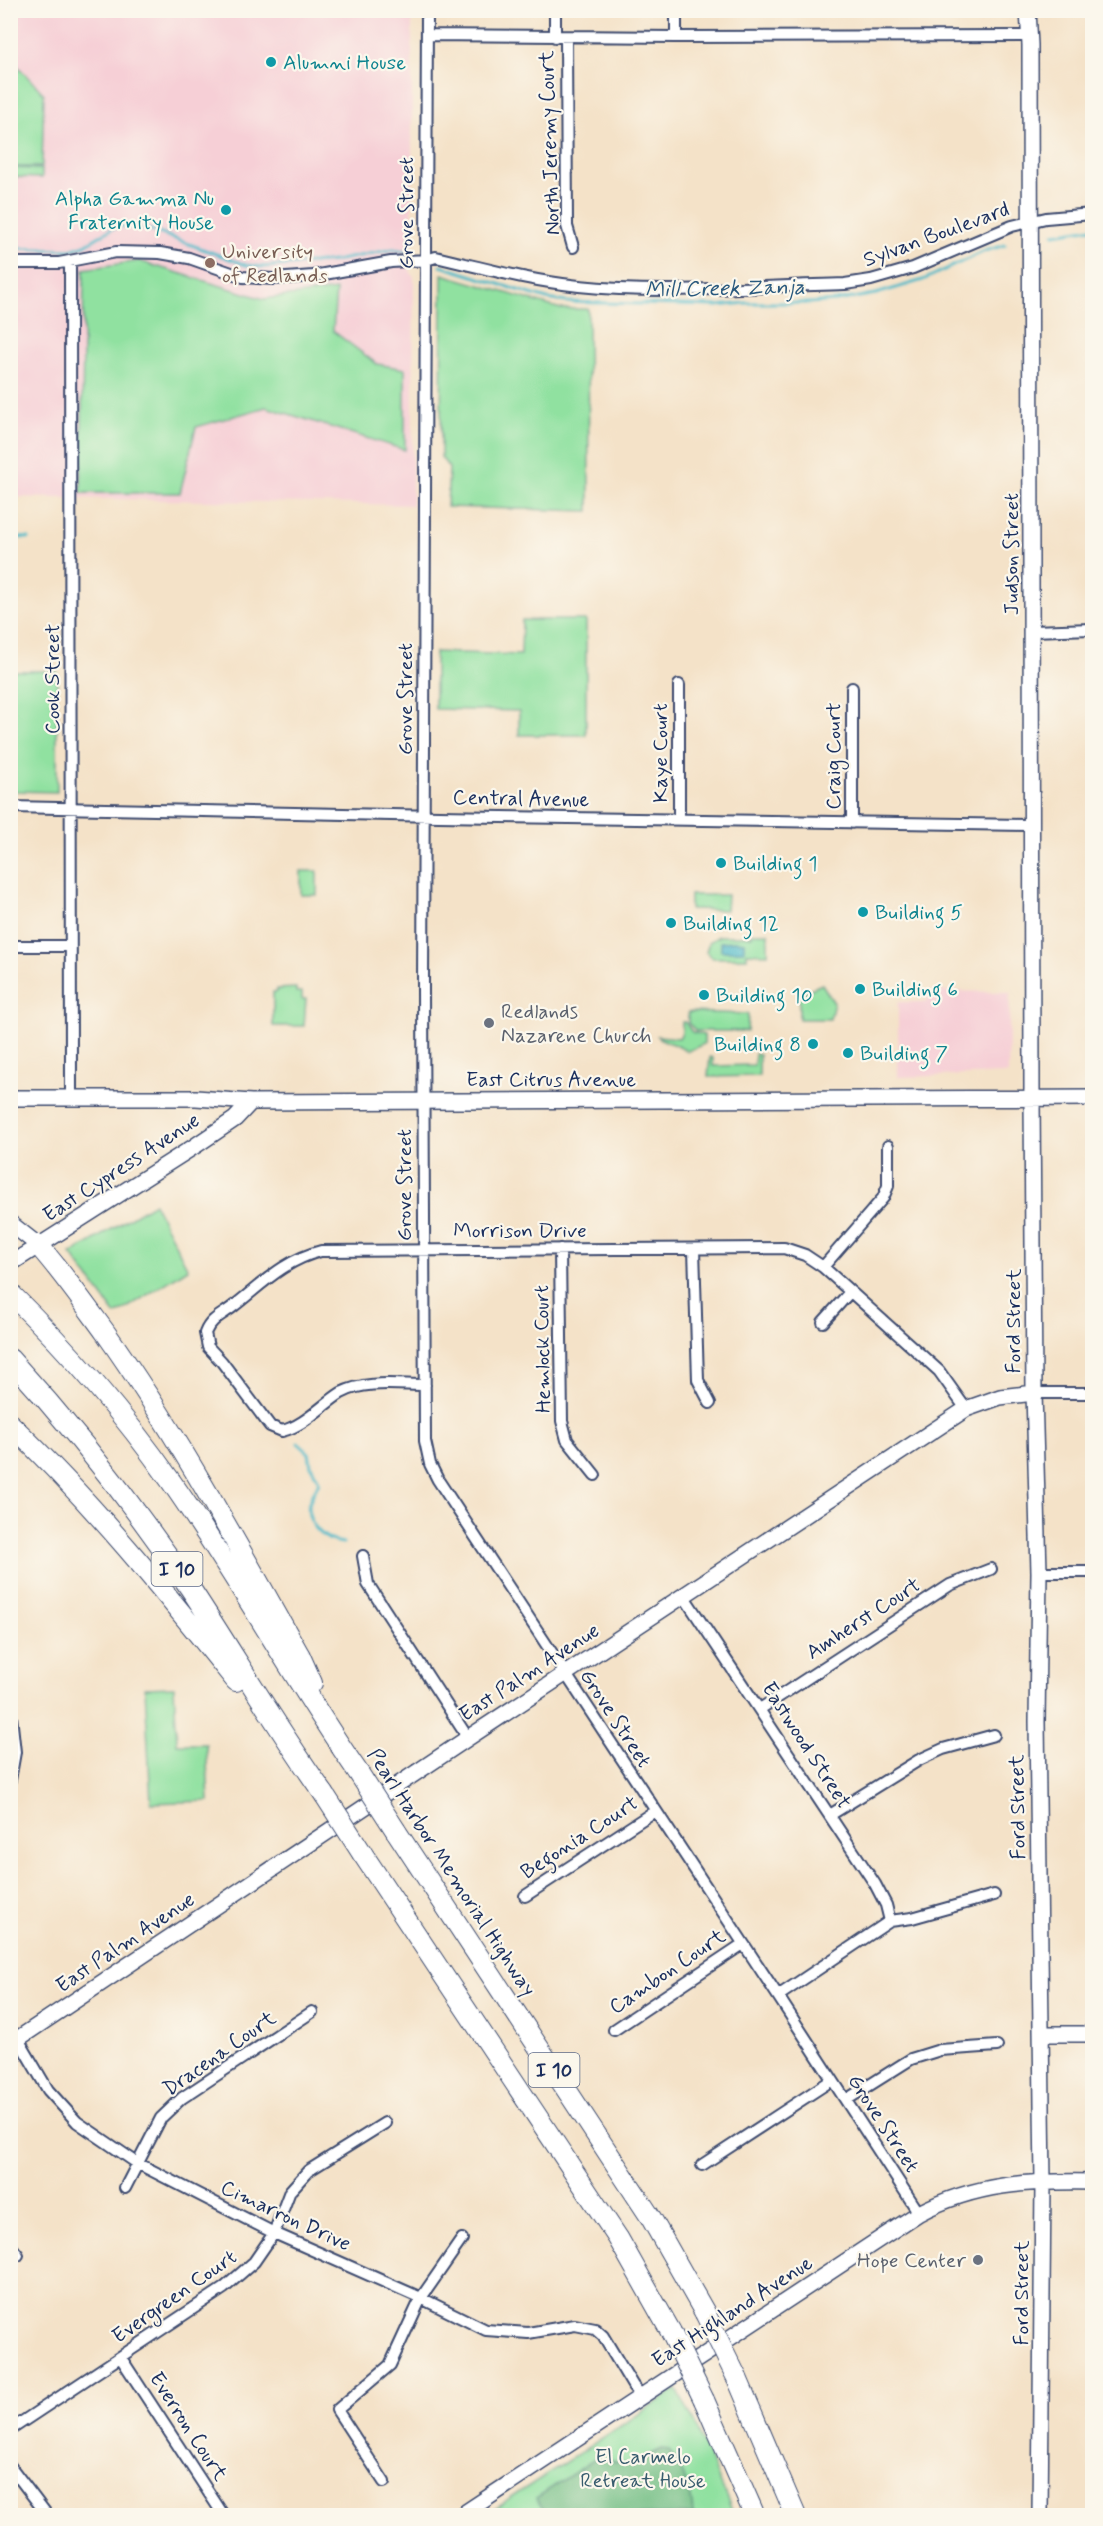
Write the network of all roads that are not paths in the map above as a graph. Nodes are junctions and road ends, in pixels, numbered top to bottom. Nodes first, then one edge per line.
1 (428, 10) edge
2 (555, 10) edge
3 (676, 10) edge
4 (1028, 10) edge
5 (427, 35) junction
6 (1028, 36) junction
7 (560, 37) junction
8 (676, 37) junction
9 (1092, 214) edge
10 (1029, 222) junction
11 (573, 248) dead end
12 (426, 260) junction
13 (70, 261) junction
14 (10, 263) edge
15 (1092, 629) edge
16 (1032, 631) junction
17 (680, 686) dead end
18 (852, 688) dead end
19 (10, 807) edge
20 (71, 808) junction
21 (424, 816) junction
22 (679, 820) junction
23 (852, 823) junction
24 (1031, 825) junction
25 (10, 946) edge
26 (69, 946) junction
27 (71, 1097) junction
28 (10, 1098) edge
29 (1032, 1098) junction
30 (1092, 1098) edge
31 (423, 1100) junction
32 (250, 1102) junction
33 (888, 1146) dead end
34 (10, 1223) edge
35 (38, 1245) junction
36 (424, 1249) junction
37 (560, 1249) junction
38 (694, 1249) junction
39 (10, 1264) edge
40 (823, 1267) junction
41 (850, 1292) junction
42 (17, 1300) edge
43 (823, 1322) dead end
44 (10, 1359) edge
45 (425, 1385) junction
46 (1034, 1393) junction
47 (1092, 1393) edge
48 (710, 1403) dead end
49 (966, 1409) junction
50 (10, 1424) edge
51 (595, 1475) dead end
52 (363, 1556) dead end
53 (991, 1569) dead end
54 (1039, 1572) junction
55 (1092, 1572) edge
56 (683, 1595) junction
57 (564, 1674) junction
58 (10, 1707) edge
59 (760, 1709) junction
60 (994, 1735) dead end
61 (468, 1738) junction
62 (336, 1740) junction
63 (300, 1761) junction
64 (10, 1780) edge
65 (655, 1811) junction
66 (830, 1815) junction
67 (994, 1894) dead end
68 (525, 1896) dead end
69 (890, 1922) junction
70 (742, 1944) junction
71 (778, 1996) junction
72 (312, 2012) dead end
73 (614, 2030) dead end
74 (1042, 2034) junction
75 (1092, 2034) edge
76 (14, 2042) edge
77 (997, 2046) dead end
78 (832, 2080) junction
79 (846, 2100) junction
80 (385, 2123) dead end
81 (137, 2163) junction
82 (702, 2165) dead end
83 (1043, 2182) junction
84 (1092, 2182) edge
85 (125, 2188) dead end
86 (918, 2213) junction
87 (274, 2233) junction
88 (462, 2240) dead end
89 (10, 2245) edge
90 (18, 2255) dead end
91 (421, 2298) junction
92 (121, 2358) junction
93 (641, 2395) junction
94 (10, 2430) edge
95 (10, 2466) edge
96 (384, 2482) dead end
97 (48, 2516) edge
98 (224, 2516) edge
99 (460, 2516) edge
100 (755, 2516) edge
101 (796, 2516) edge
102 (1040, 2516) edge

1 - 5 street, Grove Street
2 - 7 street, North Jeremy Court
3 - 8 street
4 - 6 main road, Judson Street
5 - 7 street
5 - 12 street, Grove Street
6 - 8 street
6 - 10 main road, Judson Street
7 - 8 street
7 - 11 street, North Jeremy Court
9 - 10 street, Sylvan Boulevard
10 - 12 street, Sylvan Boulevard
10 - 16 main road, Judson Street
12 - 13 street, Sylvan Boulevard
12 - 21 street, Grove Street
13 - 14 street, Sylvan Boulevard
13 - 20 street, Cook Street
15 - 16 street
16 - 24 main road, Judson Street
17 - 22 street, Kaye Court
18 - 23 street, Craig Court
19 - 20 street, Central Avenue
20 - 21 street, Central Avenue
20 - 26 street, Cook Street
21 - 22 street, Central Avenue
21 - 31 street, Grove Street
22 - 23 street, Central Avenue
23 - 24 street, Central Avenue
24 - 29 main road, Judson Street
25 - 26 street
26 - 27 street, Cook Street
27 - 28 main road, East Citrus Avenue
27 - 32 main road, East Citrus Avenue
29 - 30 main road, East Citrus Avenue
29 - 31 main road, East Citrus Avenue
29 - 46 main road, Ford Street
31 - 32 main road, East Citrus Avenue
31 - 36 street, Grove Street
32 - 35 main road, East Cypress Avenue
33 - 40 street
34 - 35 main road
35 - 39 main road, East Cypress Avenue
35 - 62 highway
36 - 37 street, Morrison Drive
36 - 45 street, Grove Street
36 - 45 street, Morrison Drive
37 - 38 street, Morrison Drive
37 - 51 street, Hemlock Court
38 - 40 street, Morrison Drive
38 - 48 street
40 - 41 street, Morrison Drive
41 - 43 street
41 - 49 street, Morrison Drive
42 - 62 highway, Pearl Harbor Memorial Highway / I 10
44 - 63 highway, I 10
45 - 57 street, Grove Street
46 - 47 street, East Palm Avenue
46 - 49 main road, East Palm Avenue
46 - 54 main road, Ford Street
49 - 56 main road, East Palm Avenue
50 - 63 highway
52 - 61 street
53 - 59 street, Amherst Court
54 - 55 street
54 - 74 main road, Ford Street
56 - 57 main road, East Palm Avenue
56 - 59 street, Eastwood Street
57 - 61 main road, East Palm Avenue
57 - 65 street, Grove Street
58 - 64 street
59 - 66 street, Eastwood Street
60 - 66 street
61 - 76 main road, East Palm Avenue
62 - 101 highway, Pearl Harbor Memorial Highway / I 10, bridge
63 - 100 highway, I 10, bridge
65 - 68 street, Begonia Court
65 - 70 street, Grove Street
66 - 69 street, Eastwood Street
67 - 69 street
69 - 71 street
70 - 71 street, Grove Street
70 - 73 street, Cambon Court
71 - 78 street, Grove Street
72 - 81 street, Dracena Court
74 - 75 main road
74 - 83 main road, Ford Street
76 - 81 street, Cimarron Drive
77 - 79 street
78 - 79 street, Grove Street
78 - 82 street
79 - 86 street, Grove Street
80 - 87 street, Evergreen Court
81 - 85 street
81 - 87 street, Cimarron Drive
83 - 84 main road, East Highland Avenue
83 - 86 main road, East Highland Avenue
83 - 102 main road, Ford Street
86 - 93 main road, East Highland Avenue
87 - 91 street, Cimarron Drive
87 - 92 street, Evergreen Court
88 - 91 street
89 - 90 street
91 - 93 street, Cimarron Drive
91 - 96 street
92 - 94 street, Evergreen Court
92 - 98 street, Everron Court
93 - 99 main road, East Highland Avenue
95 - 97 street

